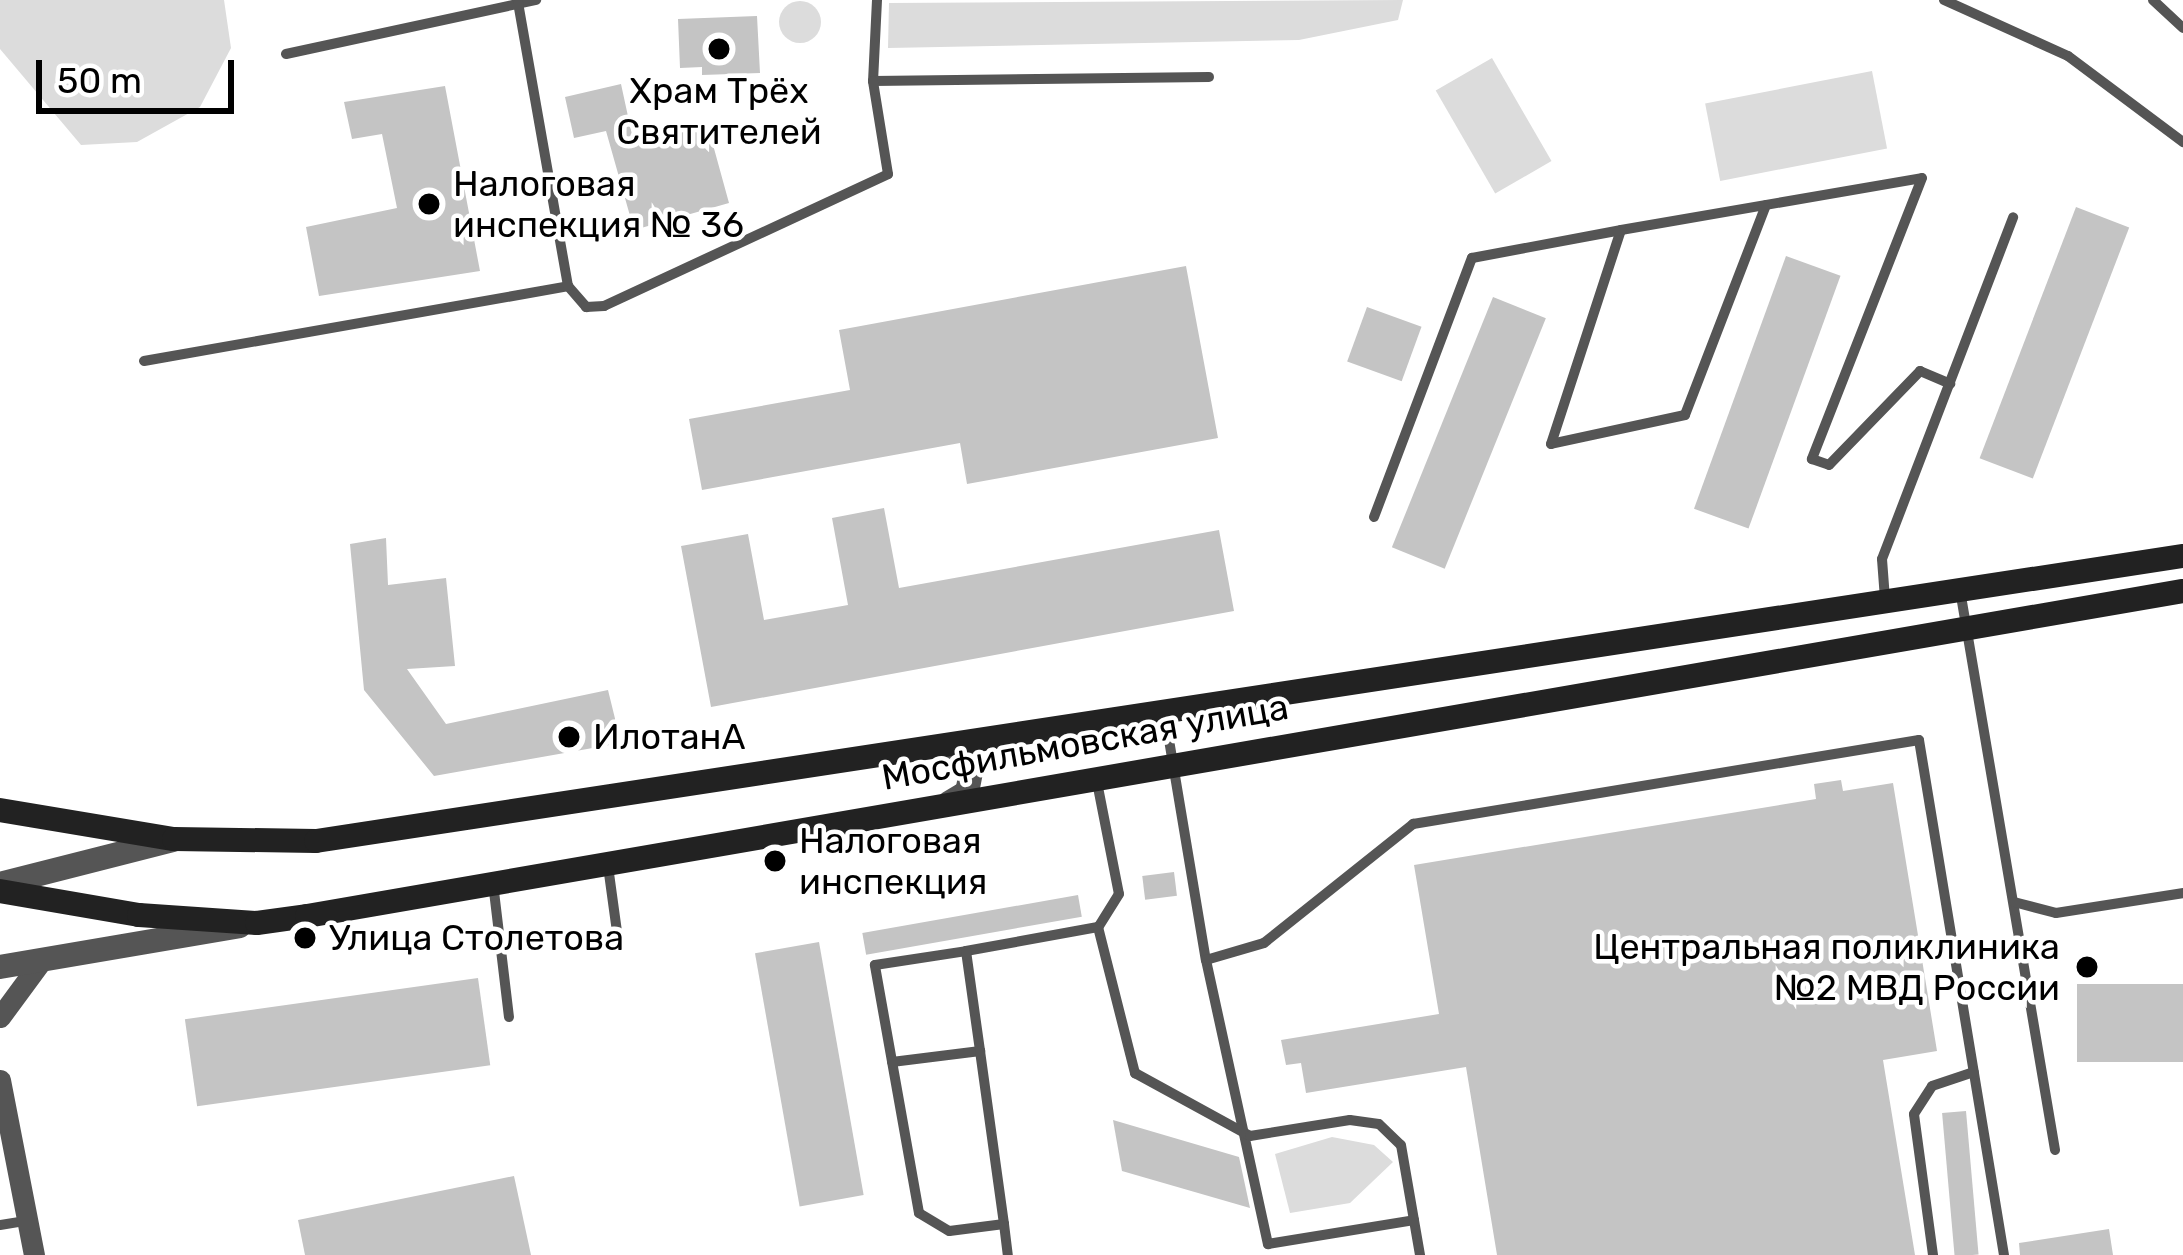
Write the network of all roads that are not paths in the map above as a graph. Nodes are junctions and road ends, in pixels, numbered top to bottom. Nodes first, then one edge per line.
1 (536, 0) edge
2 (877, 0) edge
3 (1944, 0) edge
4 (2152, 0) edge
5 (518, 3) junction
6 (2182, 25) edge
7 (286, 54) dead end
8 (1209, 77) dead end
9 (873, 81) junction
10 (2183, 142) edge
11 (1766, 206) junction
12 (2012, 217) dead end
13 (1621, 230) junction
14 (568, 286) junction
15 (144, 361) dead end
16 (1951, 384) junction
17 (1374, 517) dead end
18 (2183, 556) edge
19 (1960, 590) junction
20 (2183, 591) edge
21 (1885, 602) junction
22 (1965, 628) junction
23 (1165, 716) junction
24 (941, 750) junction
25 (1173, 763) junction
26 (1096, 777) junction
27 (949, 803) junction
28 (0, 809) edge
29 (174, 839) junction
30 (607, 863) junction
31 (493, 884) junction
32 (0, 887) edge
33 (2183, 893) edge
34 (2014, 902) junction
35 (257, 923) junction
36 (1098, 927) junction
37 (619, 946) dead end
38 (966, 951) junction
39 (42, 960) junction
40 (1206, 960) junction
41 (0, 968) edge
42 (0, 1017) edge
43 (509, 1017) dead end
44 (980, 1051) junction
45 (892, 1062) junction
46 (1973, 1072) junction
47 (0, 1080) edge
48 (1250, 1136) junction
49 (2055, 1150) dead end
50 (1414, 1220) junction
51 (26, 1221) junction
52 (1004, 1224) junction
53 (0, 1225) edge
54 (1269, 1250) edge
55 (34, 1255) edge
56 (1008, 1255) edge
57 (1420, 1255) edge
58 (1933, 1255) edge
59 (2004, 1255) edge

1 - 5 lane
2 - 9 lane
3 - 10 lane
4 - 6 lane
5 - 7 lane
5 - 14 lane
8 - 9 lane
9 - 14 lane
11 - 13 lane
11 - 13 lane
11 - 16 lane
12 - 16 lane
13 - 17 lane
14 - 15 lane
16 - 21 lane
18 - 19 main road, Мосфильмовская улица
19 - 21 main road, Мосфильмовская улица
19 - 22 lane
20 - 22 main road, Мосфильмовская улица
21 - 23 main road, Мосфильмовская улица
22 - 25 main road, Мосфильмовская улица
22 - 34 lane
23 - 24 main road, Мосфильмовская улица
23 - 25 lane
24 - 27 street
24 - 29 main road, Мосфильмовская улица
25 - 26 main road, Мосфильмовская улица
25 - 40 lane
26 - 27 main road, Мосфильмовская улица
26 - 36 lane
27 - 30 main road, Мосфильмовская улица
28 - 29 main road
29 - 32 street, Мосфильмовская улица
30 - 31 main road, Мосфильмовская улица
30 - 37 lane
31 - 35 main road, Мосфильмовская улица
31 - 43 lane
32 - 35 main road
33 - 34 lane
34 - 49 lane
35 - 39 street, Мосфильмовская улица
36 - 38 lane
36 - 48 lane
38 - 44 lane
38 - 45 lane
39 - 41 street, Мосфильмовская улица
39 - 42 street
40 - 46 lane
40 - 48 lane
44 - 45 lane
44 - 52 lane
45 - 52 lane
46 - 58 lane
46 - 59 lane
47 - 51 street
48 - 50 lane
48 - 54 lane
50 - 54 lane
50 - 57 lane
51 - 53 lane
51 - 55 street
52 - 56 lane

